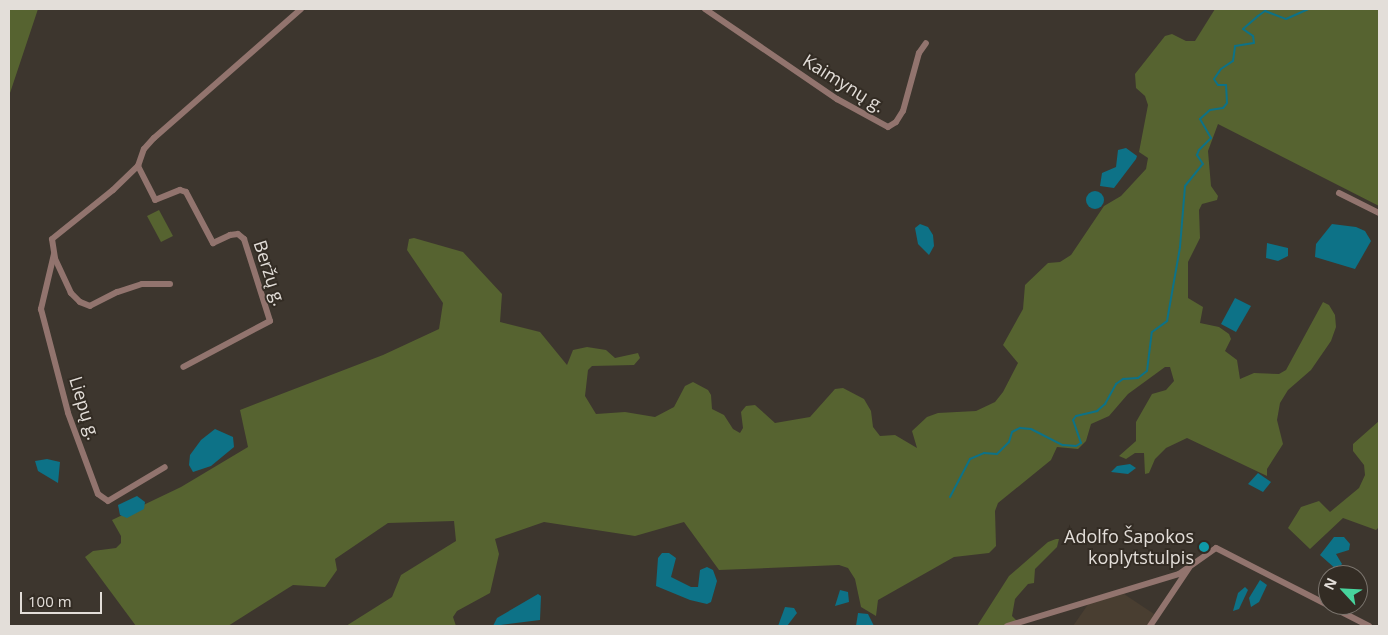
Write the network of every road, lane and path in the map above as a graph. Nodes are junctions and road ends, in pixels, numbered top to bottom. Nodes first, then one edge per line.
1 (301, 9) edge
2 (705, 9) edge
3 (926, 43) dead end
4 (138, 166) junction
5 (1339, 193) dead end
6 (1379, 213) edge
7 (54, 253) junction
8 (170, 284) dead end
9 (182, 367) dead end
10 (164, 467) dead end
11 (1190, 567) junction
12 (1318, 600) edge
13 (1348, 615) edge
14 (1007, 626) edge
15 (1150, 626) edge
16 (1369, 626) edge

1 - 4 street
2 - 3 street, Kaimynų g.
4 - 7 street
4 - 9 street, Beržų g.
5 - 6 street
7 - 8 street
7 - 10 street, Liepų g.
11 - 12 street
11 - 14 street
11 - 15 street
13 - 16 street

